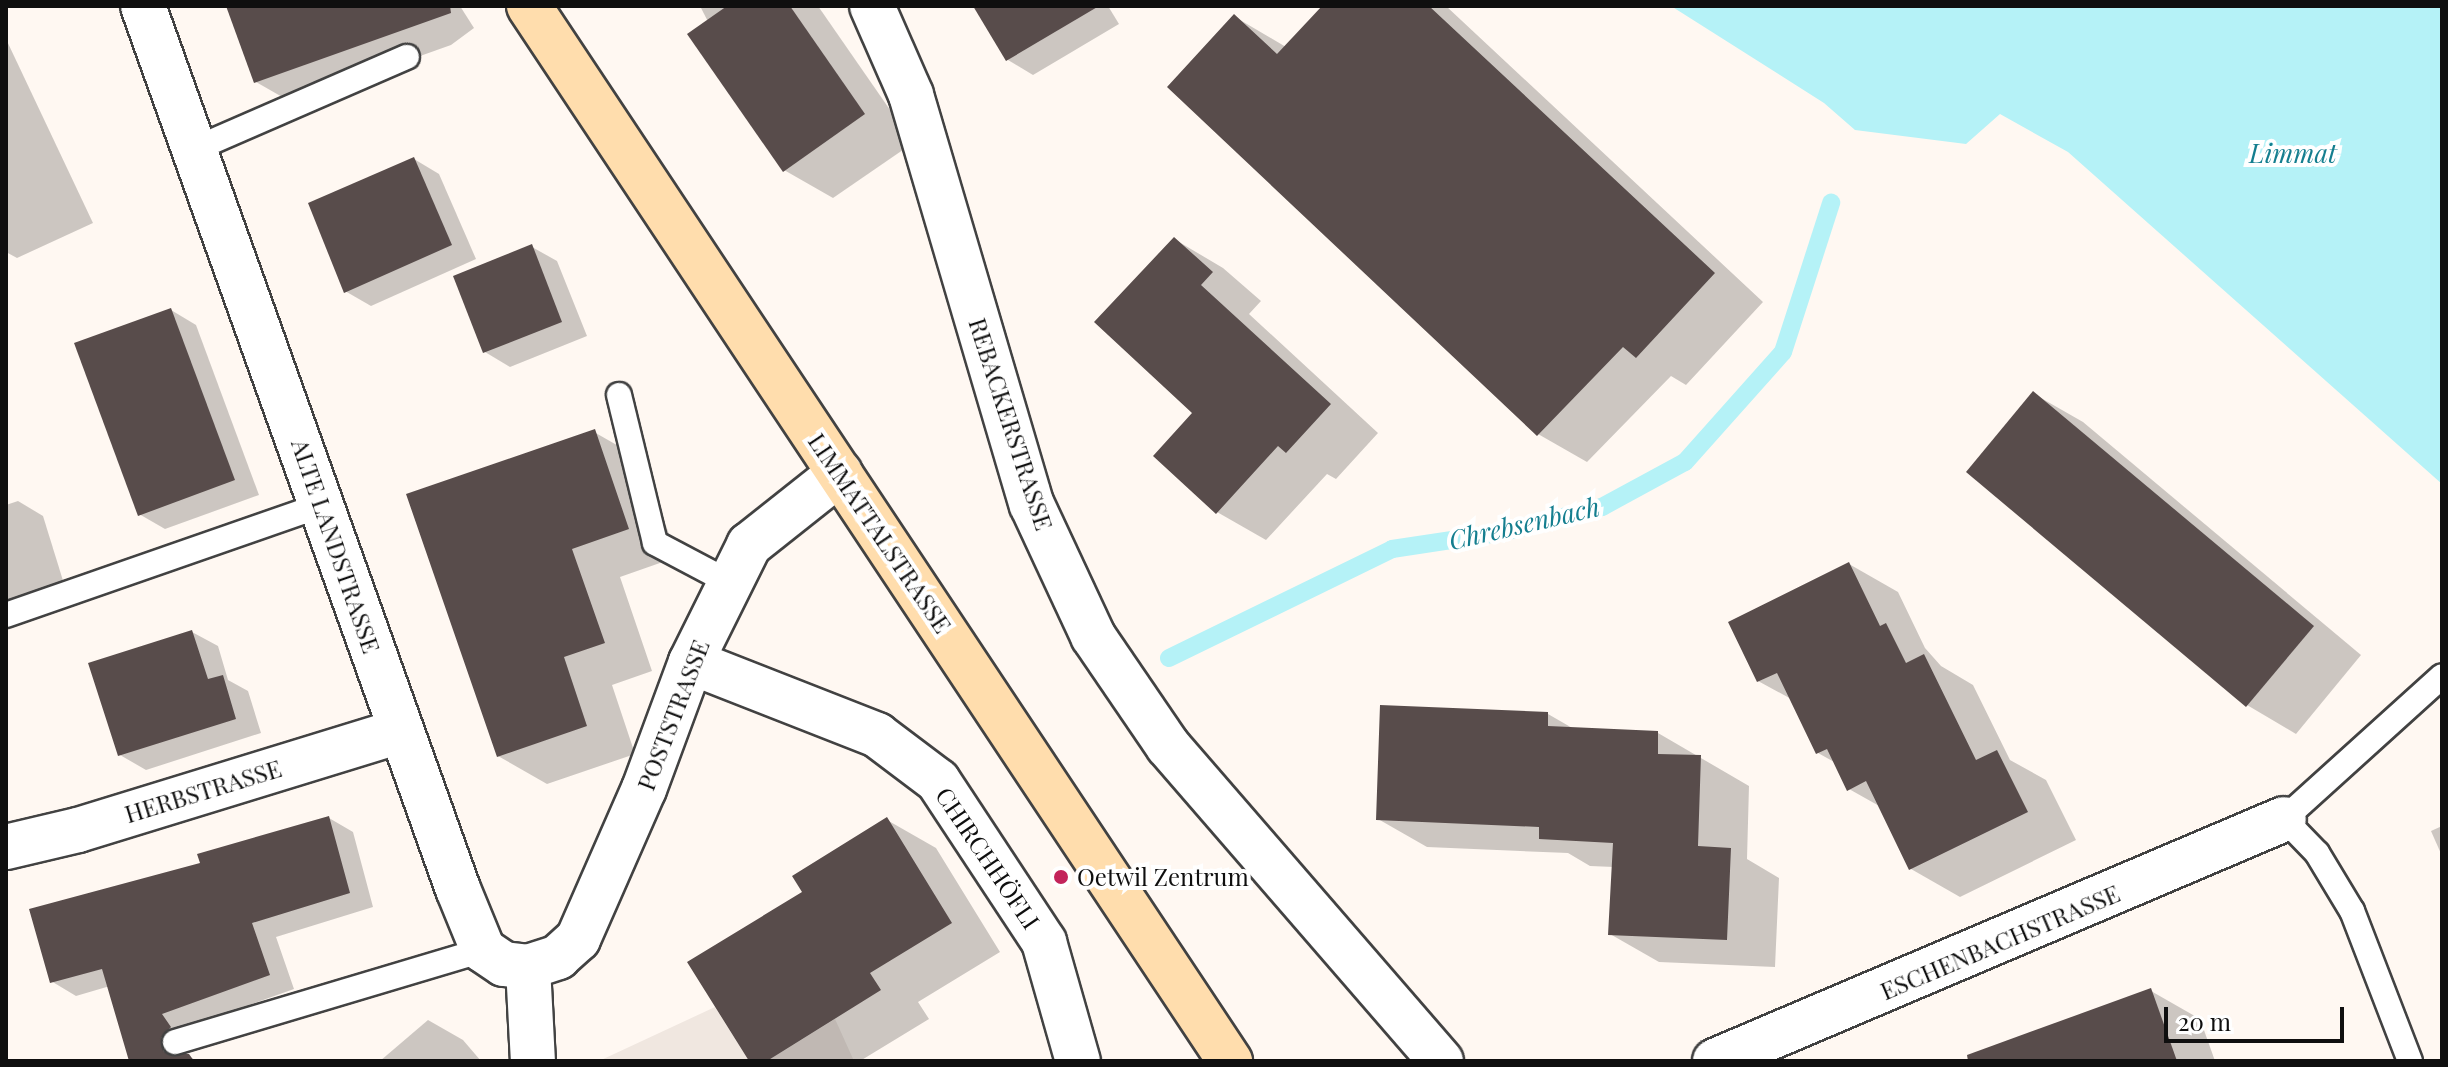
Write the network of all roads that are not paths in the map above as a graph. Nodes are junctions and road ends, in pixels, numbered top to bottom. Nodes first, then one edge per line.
1 (143, 6) edge
2 (529, 6) edge
3 (872, 6) edge
4 (407, 57) dead end
5 (195, 149) junction
6 (619, 395) dead end
7 (840, 473) junction
8 (322, 505) junction
9 (729, 582) junction
10 (6, 615) edge
11 (691, 662) junction
12 (2442, 676) edge
13 (400, 731) junction
14 (2284, 819) junction
15 (6, 847) edge
16 (483, 950) junction
17 (528, 967) junction
18 (175, 1042) dead end
19 (1069, 1055) edge
20 (533, 1061) edge
21 (1230, 1061) edge
22 (1441, 1061) edge
23 (1715, 1061) edge
24 (2410, 1061) edge

1 - 5 street, ALTE LANDSTRASSE
2 - 7 main road, LIMMATTALSTRASSE
3 - 22 street, REBACKERSTRASSE
4 - 5 lane
5 - 8 street, ALTE LANDSTRASSE
6 - 9 lane
7 - 9 street, POSTSTRASSE
7 - 21 main road, LIMMATTALSTRASSE
8 - 10 lane
8 - 13 street, ALTE LANDSTRASSE
9 - 11 street, POSTSTRASSE
11 - 17 street, POSTSTRASSE
11 - 19 street, CHIRCHHÖFLI
12 - 14 lane
13 - 15 street, HERBSTRASSE
13 - 16 street, ALTE LANDSTRASSE
14 - 23 street, ESCHENBACHSTRASSE
14 - 24 lane
16 - 17 street
16 - 18 lane
17 - 20 street

